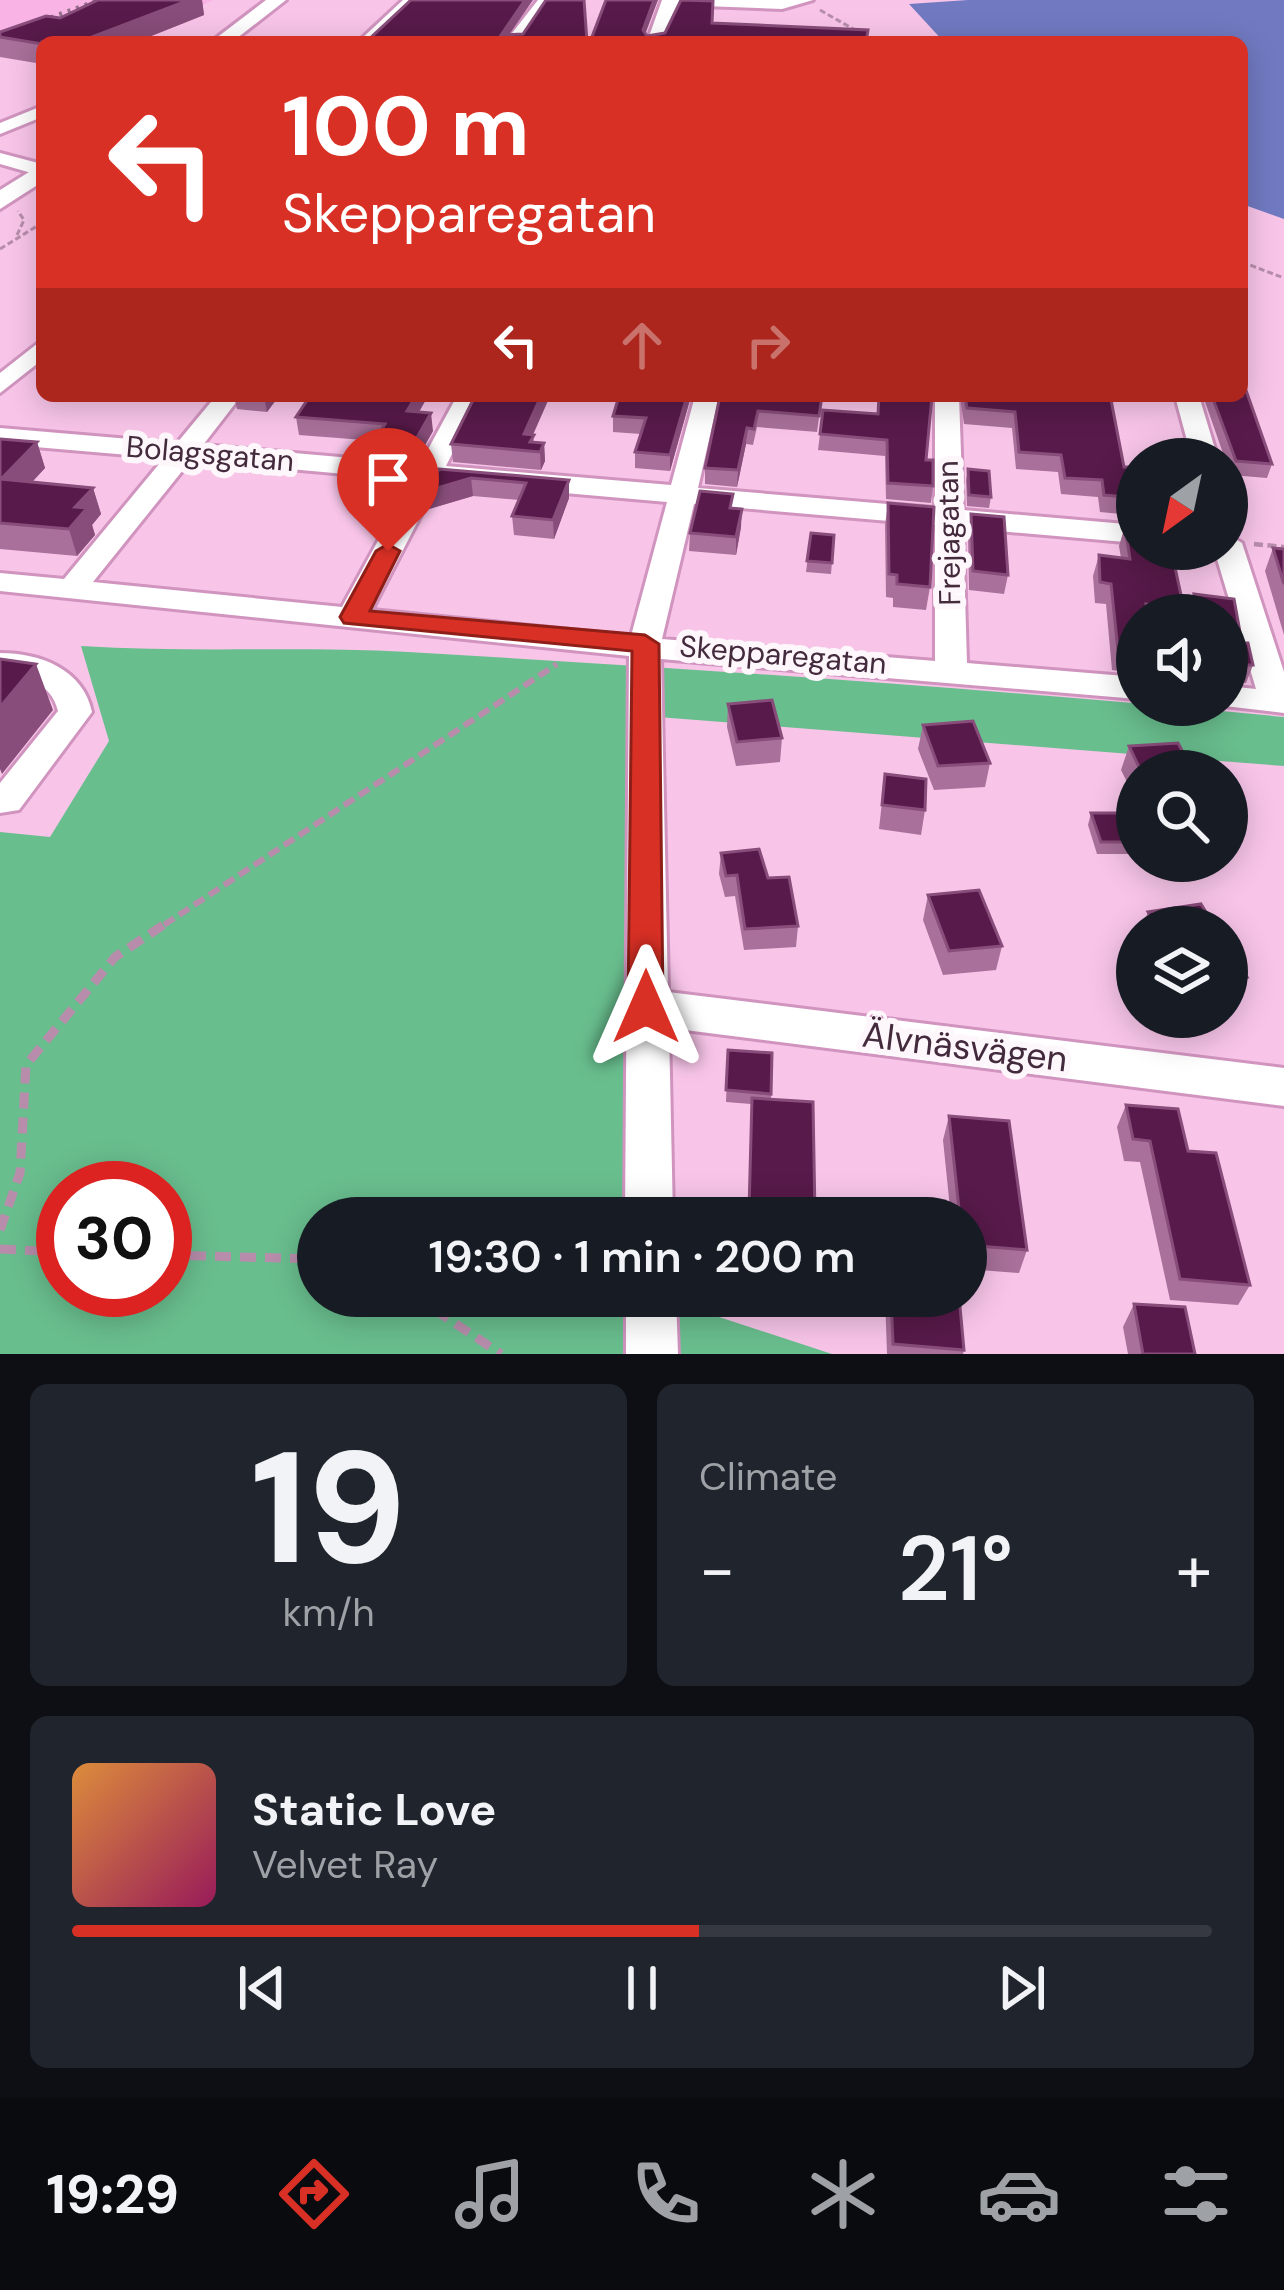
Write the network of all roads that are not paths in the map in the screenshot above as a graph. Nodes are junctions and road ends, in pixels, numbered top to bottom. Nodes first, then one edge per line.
1 (277, 0) edge
2 (411, 0) edge
3 (545, 0) edge
4 (671, 0) edge
5 (802, 2) edge
6 (228, 36) edge
7 (372, 36) edge
8 (517, 36) edge
9 (656, 36) edge
10 (24, 96) dead end
11 (36, 105) edge
12 (36, 112) edge
13 (0, 128) edge
14 (0, 158) edge
15 (36, 169) edge
16 (36, 177) edge
17 (7, 205) edge
18 (36, 353) edge
19 (0, 386) edge
20 (224, 402) edge
21 (467, 402) edge
22 (706, 402) edge
23 (947, 402) edge
24 (1188, 402) edge
25 (0, 436) edge
26 (1199, 438) edge
27 (184, 453) junction
28 (429, 472) junction
29 (684, 494) junction
30 (948, 516) junction
31 (1116, 532) edge
32 (1245, 570) edge
33 (0, 582) edge
34 (73, 588) junction
35 (353, 617) junction
36 (645, 644) junction
37 (0, 663) edge
38 (951, 670) junction
39 (1116, 686) edge
40 (1248, 699) edge
41 (1281, 702) edge
42 (0, 800) edge
43 (646, 1007) junction
44 (1284, 1087) edge
45 (649, 1197) edge
46 (651, 1317) edge
47 (652, 1354) edge

1 - 6 main road
2 - 7 street
3 - 8 street
4 - 5 street
4 - 9 street
10 - 11 street
12 - 13 street
14 - 15 street
16 - 17 main road
18 - 19 street
20 - 27 street
21 - 28 street
22 - 29 street
23 - 30 street, Frejagatan
24 - 26 street
25 - 27 street, Bolagsgatan
27 - 28 street, Bolagsgatan
27 - 34 street
28 - 29 street, Bolagsgatan
28 - 35 street
29 - 30 street, Bolagsgatan
29 - 36 street
30 - 31 street, Bolagsgatan
30 - 38 street, Frejagatan
32 - 41 street
33 - 34 street, Skepparegatan
34 - 35 street, Skepparegatan
35 - 36 street, Skepparegatan
36 - 38 street, Skepparegatan
36 - 43 street
37 - 42 street
38 - 39 street, Skepparegatan
40 - 41 street
43 - 44 street, Älvnäsvägen
43 - 45 street
46 - 47 street

